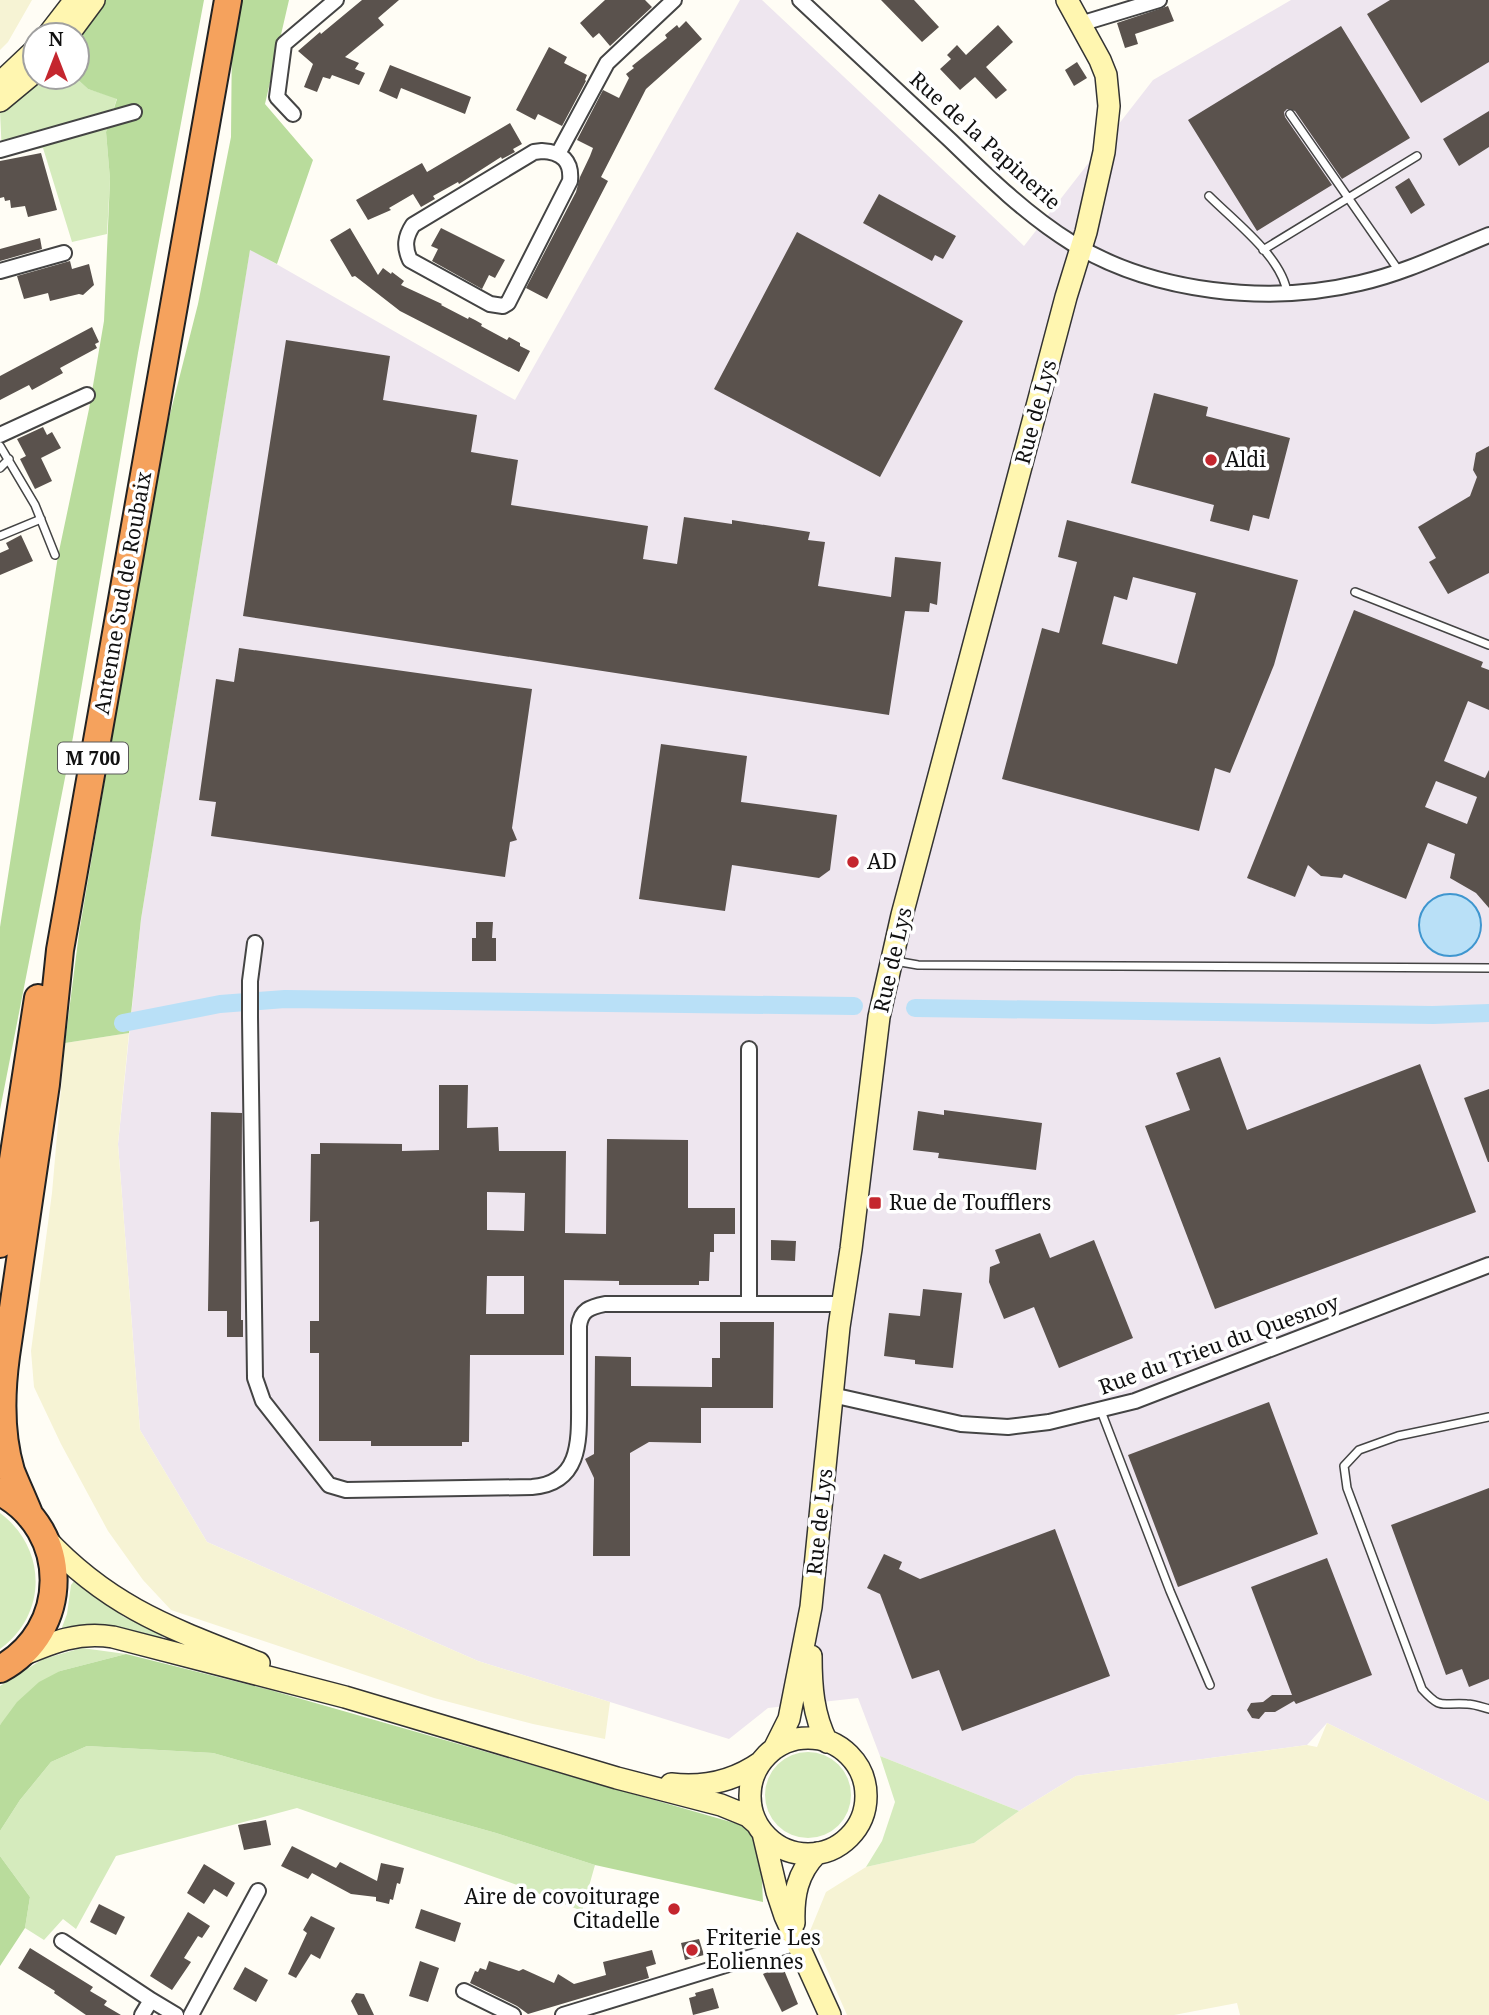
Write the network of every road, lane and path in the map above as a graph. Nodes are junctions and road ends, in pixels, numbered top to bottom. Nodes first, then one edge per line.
1 (75, 0) edge
2 (94, 0) edge
3 (216, 0) edge
4 (228, 0) edge
5 (336, 0) edge
6 (674, 0) edge
7 (800, 0) edge
8 (1067, 0) edge
9 (1159, 0) edge
10 (59, 21) edge
11 (78, 21) edge
12 (1080, 24) junction
13 (21, 63) edge
14 (0, 83) edge
15 (21, 84) edge
16 (0, 101) edge
17 (134, 112) dead end
18 (293, 114) dead end
19 (1290, 114) dead end
20 (0, 150) edge
21 (558, 154) junction
22 (1417, 156) dead end
23 (1209, 196) dead end
24 (1347, 198) junction
25 (1489, 235) edge
26 (1082, 248) junction
27 (1263, 250) junction
28 (64, 253) dead end
29 (0, 271) edge
30 (1399, 271) junction
31 (1287, 293) junction
32 (88, 395) dead end
33 (0, 435) edge
34 (0, 446) edge
35 (9, 459) junction
36 (0, 468) edge
37 (41, 519) junction
38 (0, 536) edge
39 (55, 555) dead end
40 (1355, 592) dead end
41 (1489, 645) edge
42 (255, 943) dead end
43 (891, 960) junction
44 (1489, 968) edge
45 (749, 1049) dead end
46 (0, 1244) edge
47 (1489, 1265) edge
48 (749, 1303) junction
49 (842, 1304) junction
50 (832, 1395) junction
51 (1101, 1411) junction
52 (1489, 1418) edge
53 (0, 1492) edge
54 (38, 1527) junction
55 (811, 1607) junction
56 (9, 1663) edge
57 (1210, 1685) dead end
58 (345, 1697) junction
59 (1489, 1709) edge
60 (827, 1742) junction
61 (768, 1755) junction
62 (617, 1778) junction
63 (760, 1828) junction
64 (817, 1853) junction
65 (258, 1891) dead end
66 (62, 1941) dead end
67 (797, 1943) junction
68 (464, 1991) dead end
69 (150, 2000) junction
70 (142, 2015) edge
71 (176, 2015) edge
72 (191, 2015) edge
73 (513, 2015) edge
74 (563, 2015) edge
75 (830, 2015) edge

1 - 10 street
2 - 11 street
3 - 46 highway, Antenne Sud de Roubaix / M 700
4 - 54 highway, Antenne Sud de Roubaix / M 700
5 - 18 street
6 - 21 street
7 - 26 street, Rue de la Papinerie
8 - 12 street
9 - 12 street
12 - 26 street
13 - 14 street
15 - 16 street
17 - 20 street
19 - 24 lane
21 - 21 street
22 - 24 lane
23 - 27 lane
24 - 27 lane
24 - 30 lane
25 - 30 street, Rue de la Papinerie
26 - 31 street, Rue de la Papinerie
26 - 43 street, Rue de Lys
27 - 31 lane
28 - 29 street
30 - 31 street, Rue de la Papinerie
32 - 33 street
34 - 35 lane
35 - 36 lane
35 - 37 lane
37 - 38 lane
37 - 39 lane
40 - 41 lane
42 - 48 street
43 - 44 lane
43 - 49 street, Rue de Lys
45 - 48 street
47 - 51 street, Rue du Trieu du Quesnoy
48 - 49 street
49 - 50 street, Rue de Lys
50 - 51 street, Rue du Trieu du Quesnoy
50 - 55 street, Rue de Lys
51 - 57 lane
52 - 59 lane
53 - 54 highway
54 - 56 highway, Antenne Sud de Roubaix
54 - 58 street
55 - 60 street, Rue de Lys
55 - 61 street, Rue de Lys
56 - 58 street
58 - 62 street
60 - 61 street
60 - 64 street
61 - 62 street
61 - 63 street
62 - 63 street
63 - 64 street
63 - 67 street
64 - 67 street
65 - 72 street
66 - 69 street
67 - 74 street
67 - 75 street
68 - 73 street
69 - 70 street
69 - 71 street

